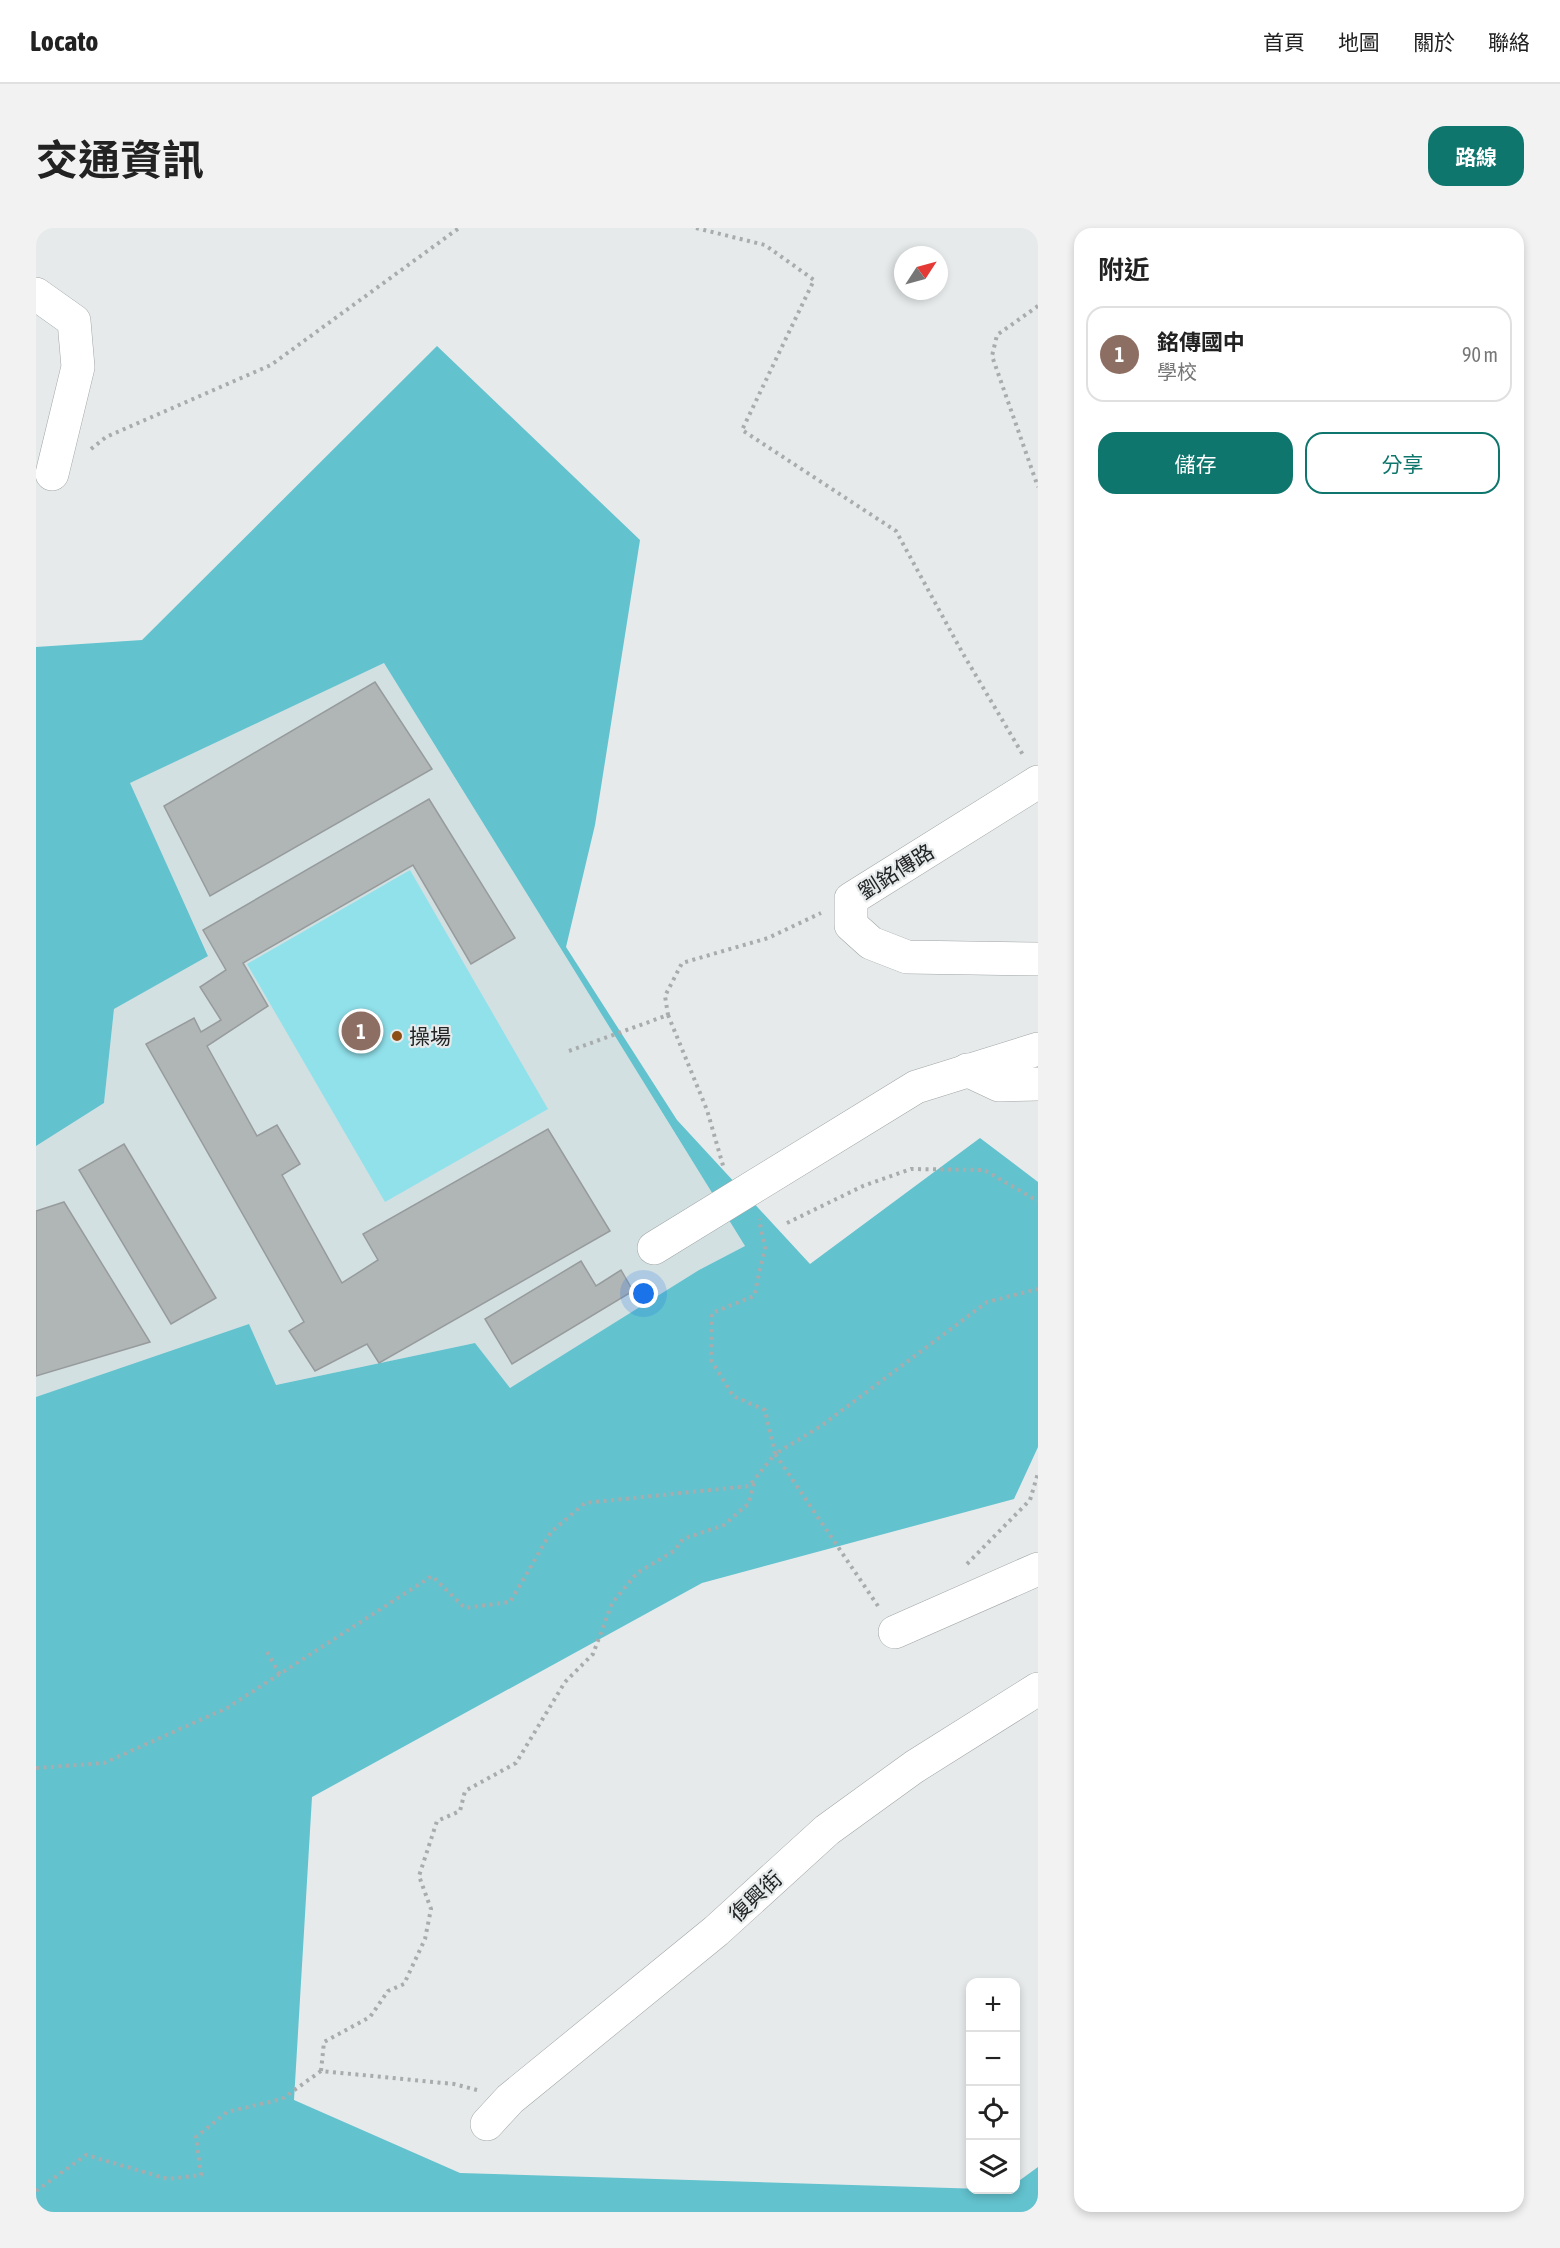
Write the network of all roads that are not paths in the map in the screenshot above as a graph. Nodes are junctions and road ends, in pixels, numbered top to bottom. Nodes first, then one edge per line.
1 (36, 294) edge
2 (52, 474) dead end
3 (1032, 772) edge
4 (1038, 959) edge
5 (1038, 1049) edge
6 (967, 1070) junction
7 (1038, 1084) edge
8 (654, 1248) dead end
9 (1038, 1569) edge
10 (895, 1632) road end
11 (1038, 1689) edge
12 (487, 2124) dead end

1 - 2 street
3 - 4 street, 劉銘傳路
5 - 6 street
6 - 7 street
6 - 8 street
9 - 10 street
11 - 12 street, 復興街

